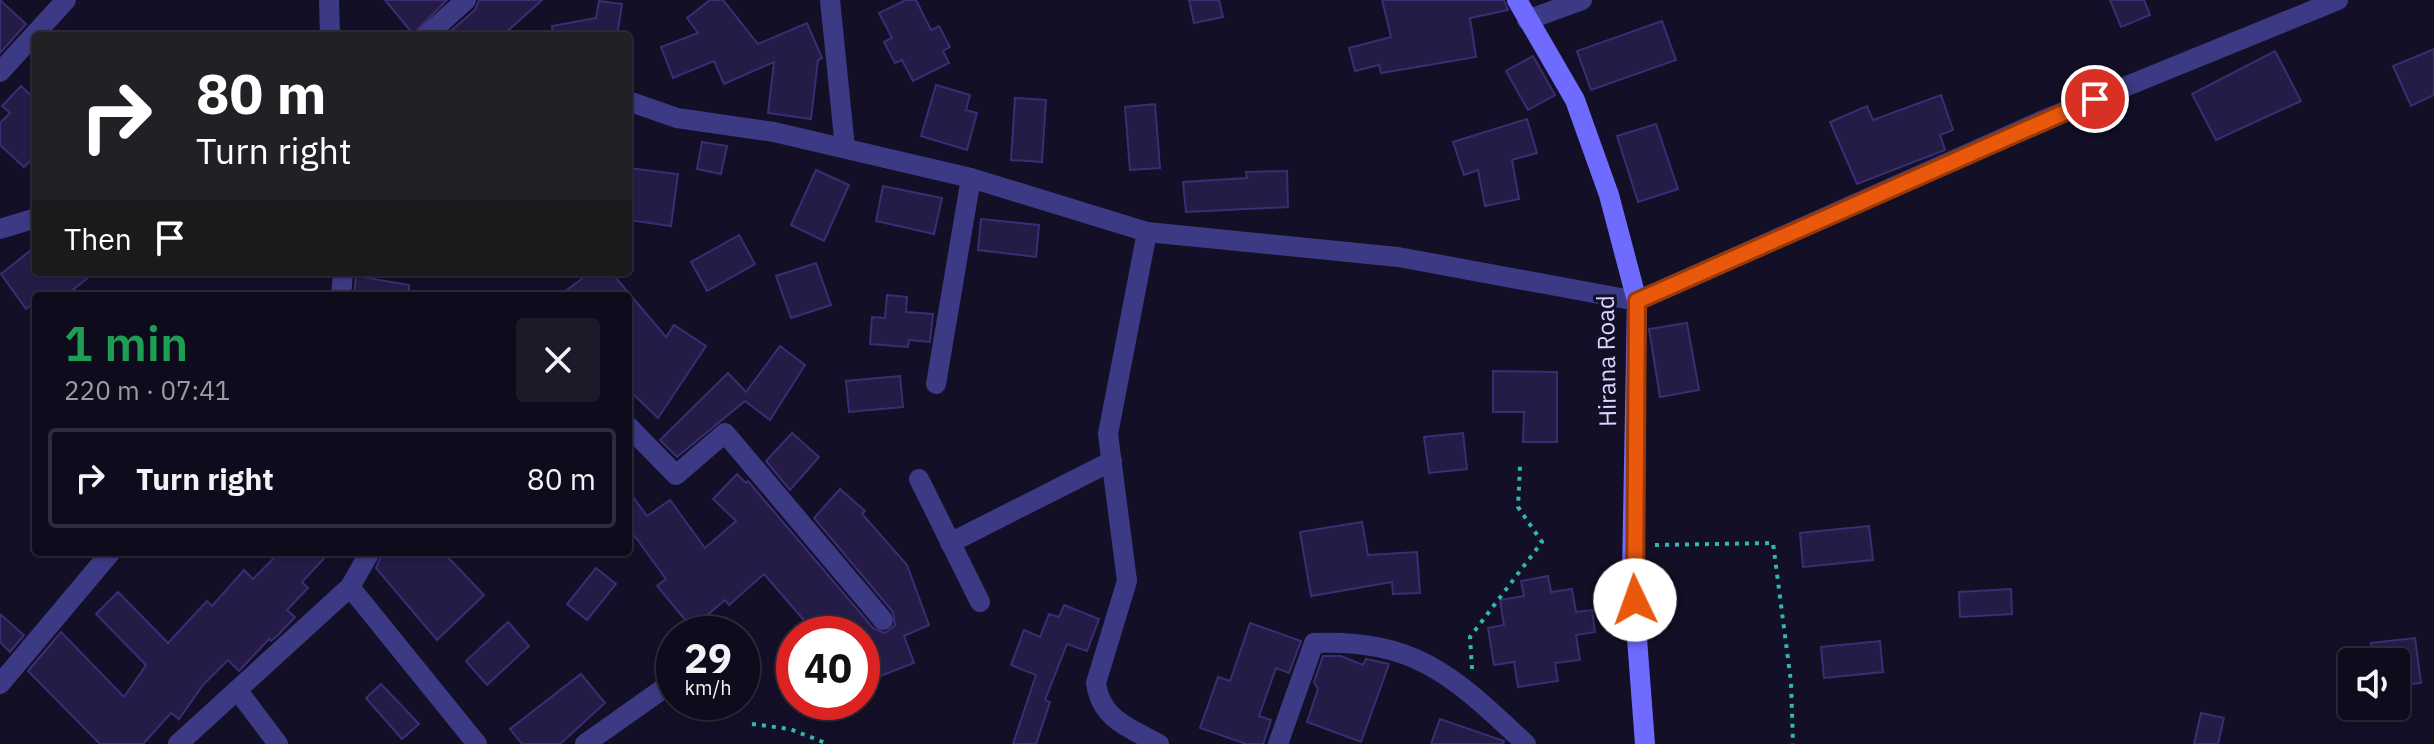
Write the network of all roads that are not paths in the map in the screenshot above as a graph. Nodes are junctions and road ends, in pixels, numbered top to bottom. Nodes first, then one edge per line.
1 (66, 0) edge
2 (329, 0) edge
3 (466, 0) edge
4 (830, 0) edge
5 (1517, 0) edge
6 (1582, 0) edge
7 (2338, 0) edge
8 (1527, 20) junction
9 (37, 32) edge
10 (330, 32) edge
11 (430, 32) edge
12 (32, 37) edge
13 (0, 72) edge
14 (632, 102) edge
15 (845, 148) junction
16 (971, 178) junction
17 (32, 219) edge
18 (0, 229) edge
19 (1147, 232) junction
20 (1637, 301) junction
21 (936, 384) dead end
22 (632, 430) edge
23 (1112, 461) junction
24 (919, 479) dead end
25 (950, 543) junction
26 (108, 556) edge
27 (368, 556) edge
28 (350, 587) junction
29 (980, 602) dead end
30 (883, 620) dead end
31 (0, 684) edge
32 (238, 691) junction
33 (656, 694) edge
34 (178, 744) edge
35 (278, 744) edge
36 (477, 744) edge
37 (585, 744) edge
38 (1159, 744) edge
39 (1278, 744) edge
40 (1526, 744) edge
41 (1645, 744) edge

1 - 9 street
2 - 10 street
3 - 11 street
4 - 15 street
5 - 8 street, Hirana Road
6 - 8 street
7 - 20 street
8 - 20 street, Hirana Road
12 - 13 street
14 - 15 street
15 - 16 street
16 - 19 street
16 - 21 street
17 - 18 street
19 - 20 street
19 - 23 street
20 - 41 street, Hirana Road
22 - 30 street
23 - 25 street
23 - 38 street
24 - 25 street
25 - 29 street
26 - 31 street
27 - 28 street
28 - 32 street
28 - 36 street
32 - 34 street
32 - 35 street
33 - 37 street
39 - 40 street

